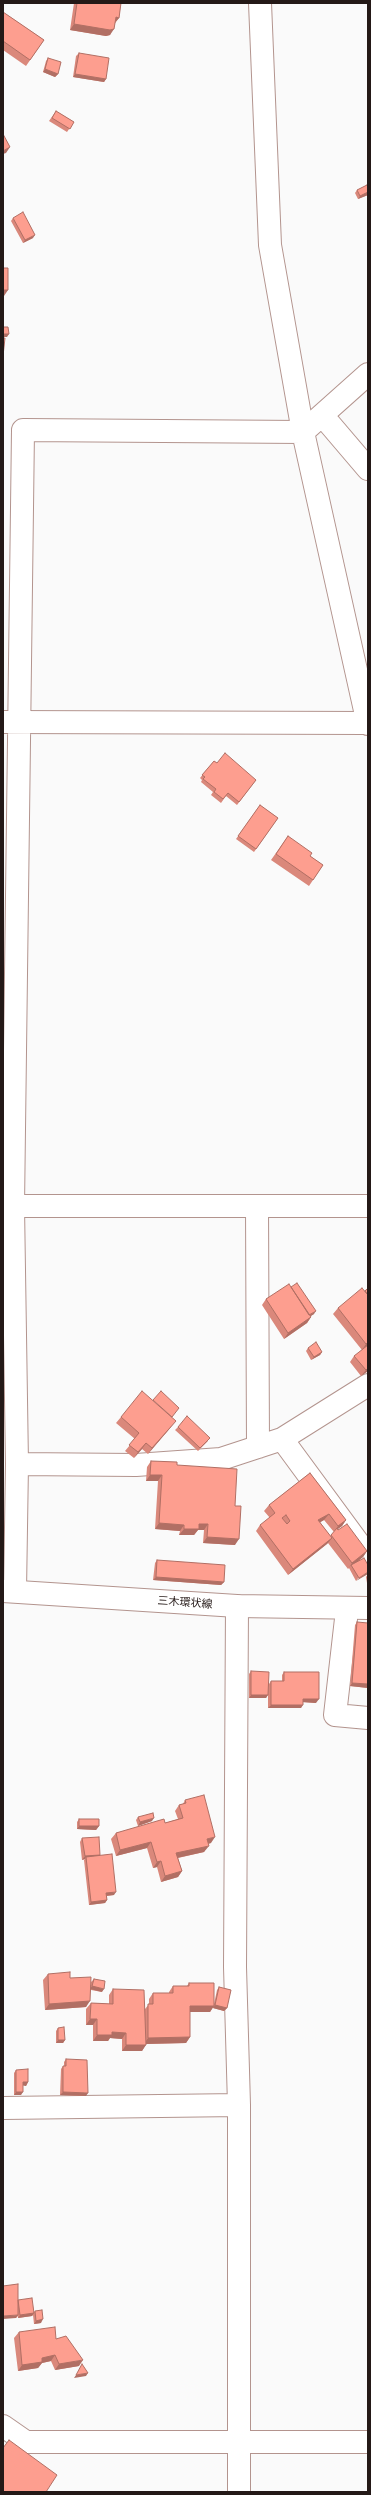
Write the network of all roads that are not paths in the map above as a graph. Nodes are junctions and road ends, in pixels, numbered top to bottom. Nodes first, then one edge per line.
1 (260, 3) edge
2 (368, 374) edge
3 (322, 415) junction
4 (303, 432) junction
5 (368, 469) edge
6 (11, 722) edge
7 (368, 723) edge
8 (8, 1206) edge
9 (257, 1206) junction
10 (368, 1206) edge
11 (368, 1385) edge
12 (282, 1438) junction
13 (258, 1447) junction
14 (17, 1464) junction
15 (368, 1556) edge
16 (9, 1591) edge
17 (237, 1606) junction
18 (357, 1609) edge
19 (368, 1718) edge
20 (239, 2105) junction
21 (3, 2108) edge
22 (3, 2426) edge
23 (239, 2441) junction
24 (368, 2442) edge
25 (239, 2492) edge

1 - 4 street
2 - 3 street
3 - 4 street
3 - 5 street
4 - 6 street
4 - 7 street
6 - 7 street
6 - 8 street
8 - 9 street
8 - 14 street
9 - 10 street
9 - 13 street
11 - 12 street
12 - 13 street
12 - 15 street
13 - 14 street
14 - 16 street
16 - 17 street, 三木環状線
17 - 18 street, 三木環状線
17 - 20 street
18 - 19 street
20 - 21 street
20 - 23 street
22 - 23 street
23 - 24 street
23 - 25 street

